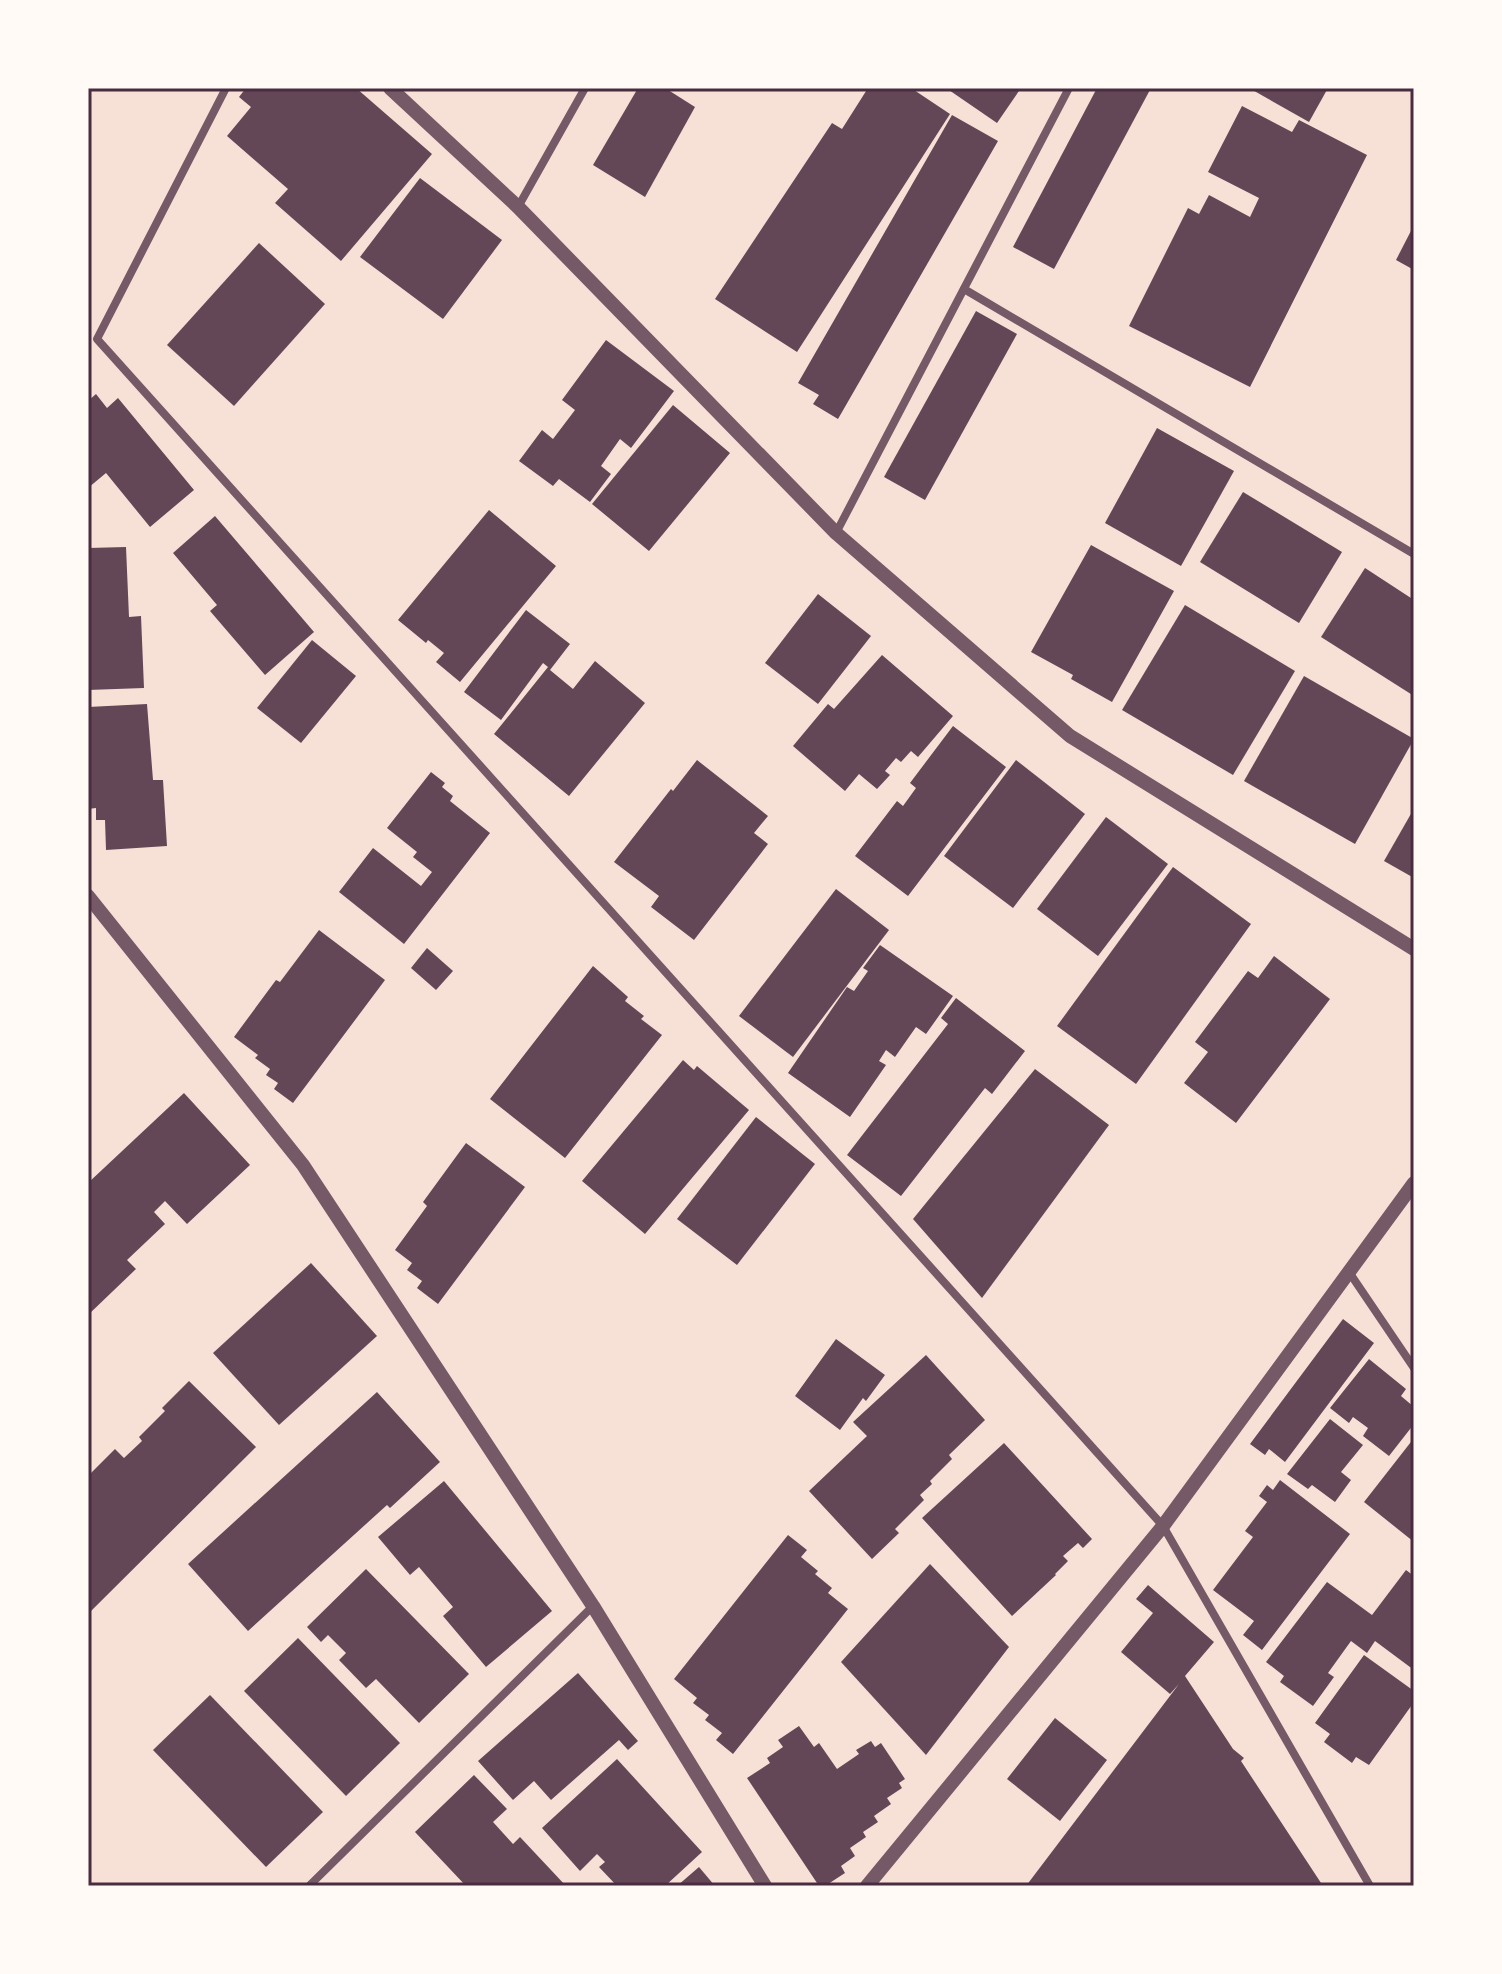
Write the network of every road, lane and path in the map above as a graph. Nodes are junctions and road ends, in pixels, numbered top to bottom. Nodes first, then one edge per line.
1 (226, 88) edge
2 (390, 88) edge
3 (585, 88) edge
4 (1069, 88) edge
5 (518, 207) junction
6 (964, 289) junction
7 (836, 533) junction
8 (1414, 554) edge
9 (88, 896) edge
10 (1414, 949) edge
11 (1414, 1183) edge
12 (1349, 1272) junction
13 (1414, 1368) edge
14 (1163, 1526) junction
15 (593, 1606) junction
16 (309, 1886) edge
17 (765, 1886) edge
18 (867, 1886) edge
19 (1370, 1886) edge

1 - 14 street
2 - 5 street
3 - 5 street
4 - 6 street
5 - 7 street
6 - 7 street
6 - 8 street
7 - 10 street
9 - 15 street
11 - 12 street
12 - 13 street
12 - 14 street
14 - 18 street
14 - 19 street
15 - 16 street
15 - 17 street

